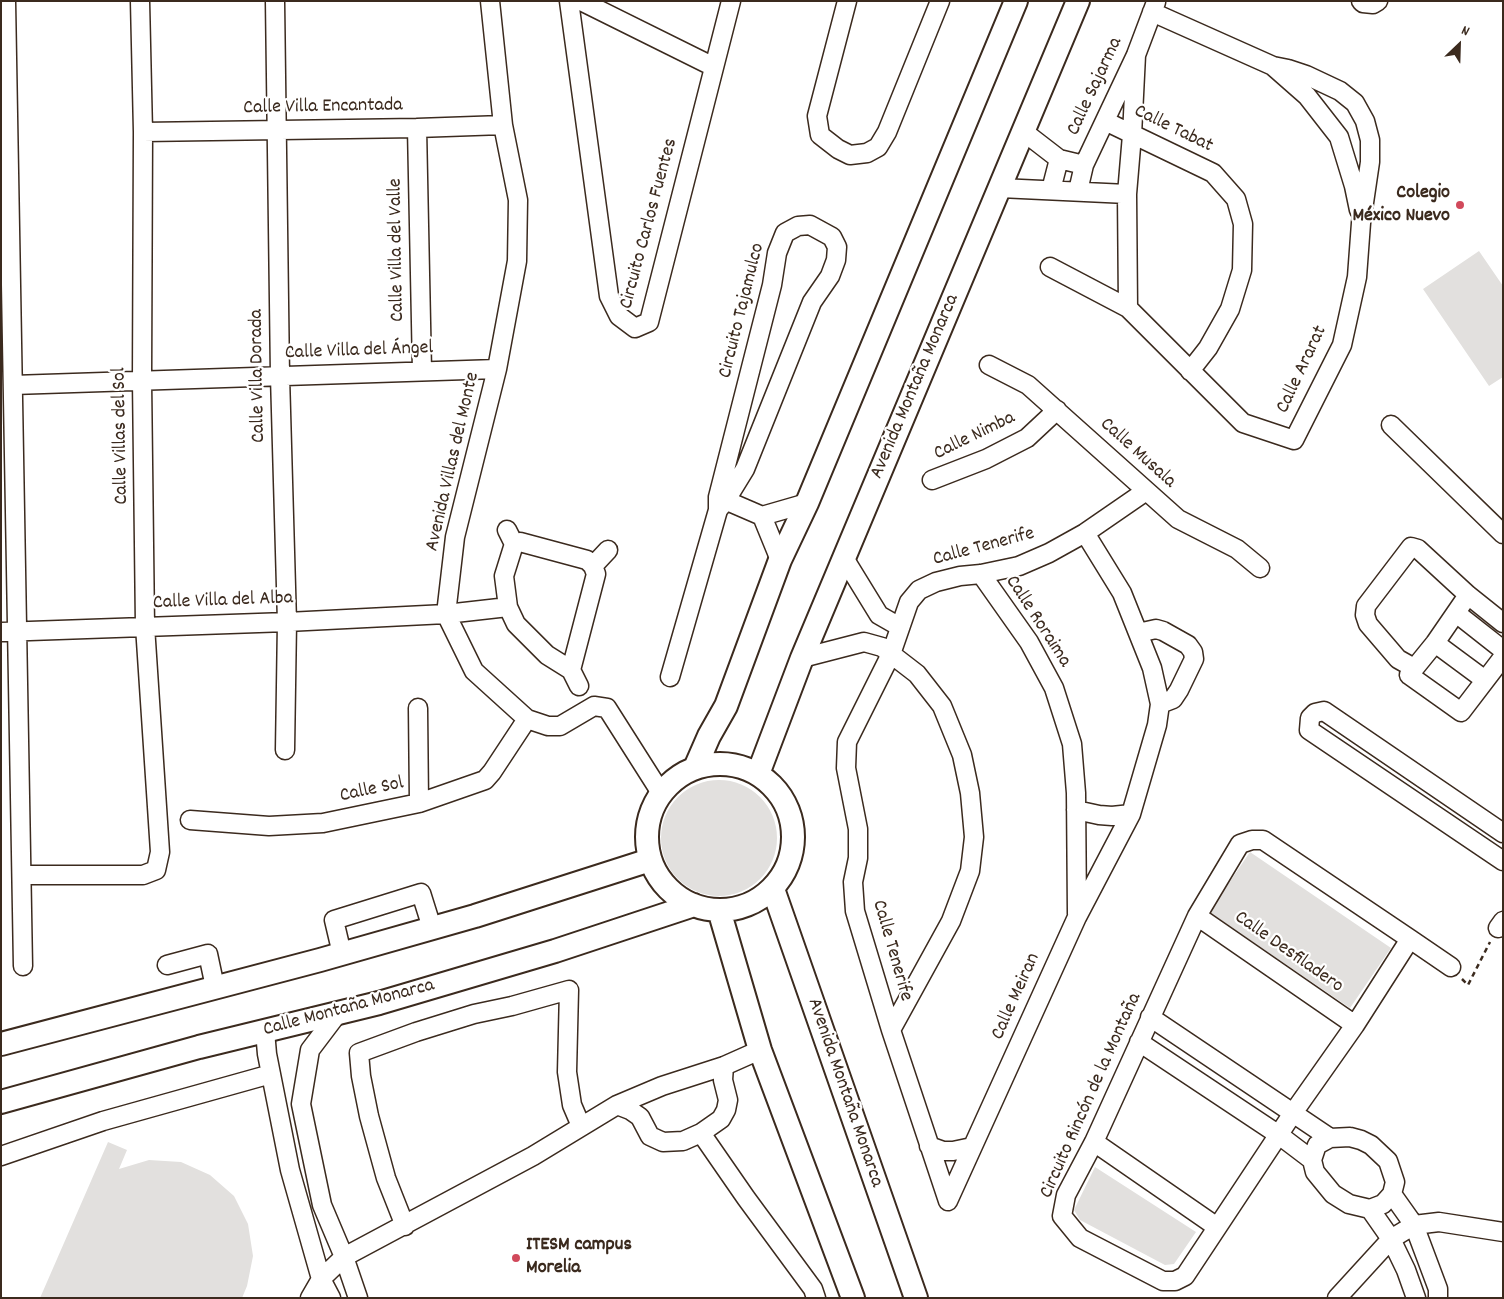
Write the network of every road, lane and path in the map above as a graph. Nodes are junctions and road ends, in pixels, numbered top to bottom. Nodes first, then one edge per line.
1 (6, 1) edge
2 (140, 1) edge
3 (275, 1) edge
4 (490, 1) edge
5 (569, 1) edge
6 (582, 1) edge
7 (731, 1) edge
8 (847, 1) edge
9 (940, 1) edge
10 (1016, 1) edge
11 (1078, 1) edge
12 (1361, 1) edge
13 (1378, 1) edge
14 (1154, 7) edge
15 (1136, 55) junction
16 (1274, 66) junction
17 (714, 67) junction
18 (1105, 121) junction
19 (503, 125) junction
20 (417, 128) junction
21 (278, 129) junction
22 (143, 132) junction
23 (1024, 132) junction
24 (1132, 134) junction
25 (1059, 159) junction
26 (1084, 165) junction
27 (1000, 188) junction
28 (1051, 190) junction
29 (1078, 191) junction
30 (1127, 194) junction
31 (1362, 223) junction
32 (1050, 267) dead end
33 (1128, 308) junction
34 (989, 365) dead end
35 (497, 368) junction
36 (422, 371) junction
37 (1190, 371) junction
38 (280, 376) junction
39 (142, 380) junction
40 (13, 385) junction
41 (1057, 410) junction
42 (1391, 425) dead end
43 (932, 480) dead end
44 (1146, 491) junction
45 (720, 503) junction
46 (807, 503) junction
47 (8, 506) edge
48 (762, 516) junction
49 (1084, 533) junction
50 (1503, 534) edge
51 (608, 550) dead end
52 (844, 558) junction
53 (780, 560) junction
54 (593, 566) junction
55 (1260, 568) dead end
56 (981, 574) junction
57 (1468, 595) junction
58 (508, 607) junction
59 (1456, 612) junction
60 (446, 614) junction
61 (879, 615) junction
62 (288, 622) junction
63 (1503, 623) edge
64 (145, 626) junction
65 (900, 627) junction
66 (9, 632) edge
67 (1138, 633) junction
68 (864, 642) junction
69 (1435, 643) junction
70 (1503, 650) edge
71 (891, 654) junction
72 (1503, 657) edge
73 (802, 658) junction
74 (1414, 668) junction
75 (571, 670) junction
76 (670, 677) dead end
77 (1485, 680) junction
78 (578, 686) dead end
79 (1160, 704) junction
80 (418, 708) dead end
81 (527, 719) junction
82 (285, 750) dead end
83 (695, 768) junction
84 (758, 774) junction
85 (661, 793) junction
86 (419, 802) junction
87 (1076, 810) junction
88 (1131, 814) junction
89 (190, 820) dead end
90 (1503, 833) edge
91 (650, 860) junction
92 (1503, 860) edge
93 (22, 875) junction
94 (773, 889) junction
95 (694, 905) junction
96 (719, 910) junction
97 (1077, 916) junction
98 (1197, 916) junction
99 (1500, 925) edge
100 (432, 928) junction
101 (1410, 939) junction
102 (342, 954) junction
103 (167, 965) dead end
104 (23, 966) dead end
105 (1451, 967) joint
106 (215, 987) junction
107 (338, 1013) junction
108 (1150, 1017) junction
109 (1355, 1025) junction
110 (891, 1030) junction
111 (265, 1031) junction
112 (1139, 1042) junction
113 (1, 1044) edge
114 (760, 1050) junction
115 (724, 1066) junction
116 (271, 1074) junction
117 (662, 1086) junction
118 (1, 1102) edge
119 (617, 1105) junction
120 (1293, 1113) junction
121 (640, 1117) junction
122 (581, 1126) junction
123 (701, 1133) junction
124 (1279, 1136) junction
125 (1330, 1138) junction
126 (1094, 1142) junction
127 (930, 1146) junction
128 (972, 1146) junction
129 (1, 1156) edge
130 (1312, 1160) junction
131 (1392, 1194) junction
132 (948, 1201) joint
133 (1370, 1209) junction
134 (405, 1226) junction
135 (1217, 1227) junction
136 (1403, 1232) junction
137 (1503, 1232) edge
138 (344, 1257) junction
139 (321, 1279) junction
140 (310, 1298) edge
141 (331, 1298) edge
142 (358, 1298) edge
143 (816, 1298) edge
144 (852, 1298) edge
145 (916, 1298) edge
146 (1337, 1298) edge
147 (1416, 1298) edge
148 (1438, 1298) edge

1 - 40 street
2 - 22 street, Calle Villas del Sol
3 - 21 street, Calle Villa Dorada
4 - 19 street, Avenida Villas del Monte
5 - 17 street, Circuito Carlos Fuentes
6 - 17 street
7 - 17 street, Circuito Carlos Fuentes
8 - 9 street
10 - 46 main road
11 - 23 main road, Avenida Montaña Monarca
12 - 13 street
14 - 15 street, Calle Sajarma
14 - 16 street, Calle Ararat
15 - 18 street, Calle Sajarma
15 - 24 street
16 - 31 street, Calle Ararat
16 - 31 street, Calle Ararat
18 - 24 street, Calle Tabat
18 - 26 street, Calle Sajarma
19 - 20 street, Calle Villa Encantada
19 - 35 street, Avenida Villas del Monte
20 - 21 street, Calle Villa Encantada
20 - 36 street, Calle Villa del Valle
21 - 22 street, Calle Villa Encantada
21 - 38 street, Calle Villa Dorada
22 - 39 street, Calle Villas del Sol
23 - 25 street
23 - 27 main road, Avenida Montaña Monarca
24 - 30 street
24 - 37 street, Calle Tabat
25 - 26 street
25 - 28 street
26 - 29 street, Calle Sajarma
27 - 28 street
27 - 52 main road, Avenida Montaña Monarca
28 - 29 street
29 - 30 street
30 - 33 street
31 - 37 street, Calle Ararat
32 - 33 street, Calle Ararat
33 - 37 street, Calle Ararat
34 - 41 street, Calle Musala
35 - 36 street, Calle Villa del Ángel
35 - 60 street, Avenida Villas del Monte
36 - 38 street, Calle Villa del Ángel
38 - 39 street, Calle Villa del Ángel
38 - 62 street, Calle Villa Dorada
39 - 40 street, Calle Villa del Ángel
39 - 64 street, Calle Villas del Sol
40 - 47 street
41 - 43 street, Calle Nimba
41 - 44 street, Calle Musala
42 - 50 street
44 - 49 street, Calle Tenerife
44 - 55 street, Calle Musala
45 - 45 street, Circuito Tajamulco
45 - 48 street
45 - 76 street, Circuito Tajamulco
46 - 48 street
46 - 53 main road
47 - 66 street
48 - 53 street
49 - 56 street, Calle Tenerife
49 - 67 street, Calle Meiran
51 - 54 street
52 - 61 street
52 - 73 main road, Avenida Montaña Monarca
53 - 83 main road
54 - 58 street
54 - 75 street
56 - 65 street, Calle Tenerife
56 - 87 street, Calle Roraima
57 - 59 street
57 - 63 street
57 - 74 street
58 - 60 street, Calle Villa del Alba
58 - 75 street
59 - 69 street
59 - 70 street
60 - 62 street, Calle Villa del Alba
60 - 81 street
61 - 65 street
61 - 68 street
62 - 64 street, Calle Villa del Alba
62 - 82 street, Calle Villa Dorada
64 - 66 street, Calle Villa del Alba
64 - 93 street, Calle Villas del Sol
65 - 71 street, Calle Tenerife
66 - 93 street
67 - 79 street, Calle Meiran
67 - 79 street
68 - 71 street
68 - 73 street
69 - 74 street
69 - 77 street
71 - 110 street, Calle Tenerife
71 - 110 street
72 - 77 street
73 - 84 main road, Avenida Montaña Monarca
74 - 77 street
75 - 78 street
79 - 88 street, Calle Meiran
80 - 86 street
81 - 85 street
81 - 86 street, Calle Sol
83 - 84 main road
83 - 85 main road
84 - 94 main road
85 - 91 main road
86 - 89 street, Calle Sol
87 - 88 street
87 - 97 street, Calle Roraima
88 - 97 street, Calle Meiran
90 - 92 street
91 - 95 main road
91 - 100 main road
93 - 104 street
94 - 96 main road
94 - 145 main road, Avenida Montaña Monarca
95 - 96 main road
95 - 107 main road, Calle Montaña Monarca
96 - 114 main road
97 - 128 street, Calle Meiran
98 - 101 street, Circuito Rincón de la Montaña
98 - 108 street, Circuito Rincón de la Montaña
98 - 109 street, Calle Desfiladero
99 - 105 path
100 - 102 main road
100 - 102 street
101 - 105 street, Circuito Rincón de la Montaña
101 - 109 street, Circuito Rincón de la Montaña
102 - 106 main road
103 - 106 street
106 - 113 main road
107 - 111 main road, Calle Montaña Monarca
107 - 138 street
108 - 112 street, Circuito Rincón de la Montaña
108 - 120 street
109 - 120 street, Circuito Rincón de la Montaña
110 - 127 street, Calle Tenerife
111 - 116 street
111 - 118 main road, Calle Montaña Monarca
112 - 124 street
112 - 126 street, Circuito Rincón de la Montaña
114 - 115 street
114 - 144 main road
115 - 117 street
115 - 123 street
116 - 129 street
116 - 139 street
117 - 119 street
117 - 121 street
119 - 121 street
119 - 122 street
120 - 124 street, Circuito Rincón de la Montaña
120 - 125 street
121 - 123 street
122 - 134 street
122 - 134 street
123 - 143 street
124 - 130 street
124 - 135 street, Circuito Rincón de la Montaña
125 - 130 street
125 - 131 street
126 - 135 street
126 - 135 street, Circuito Rincón de la Montaña
127 - 128 street
127 - 132 street, Calle Tenerife
128 - 132 street, Calle Meiran
130 - 133 street
131 - 133 street
131 - 136 street
133 - 136 street
134 - 138 street
136 - 137 street
136 - 146 street
136 - 147 street
136 - 148 street
138 - 139 street
138 - 142 street
139 - 140 street
139 - 141 street

